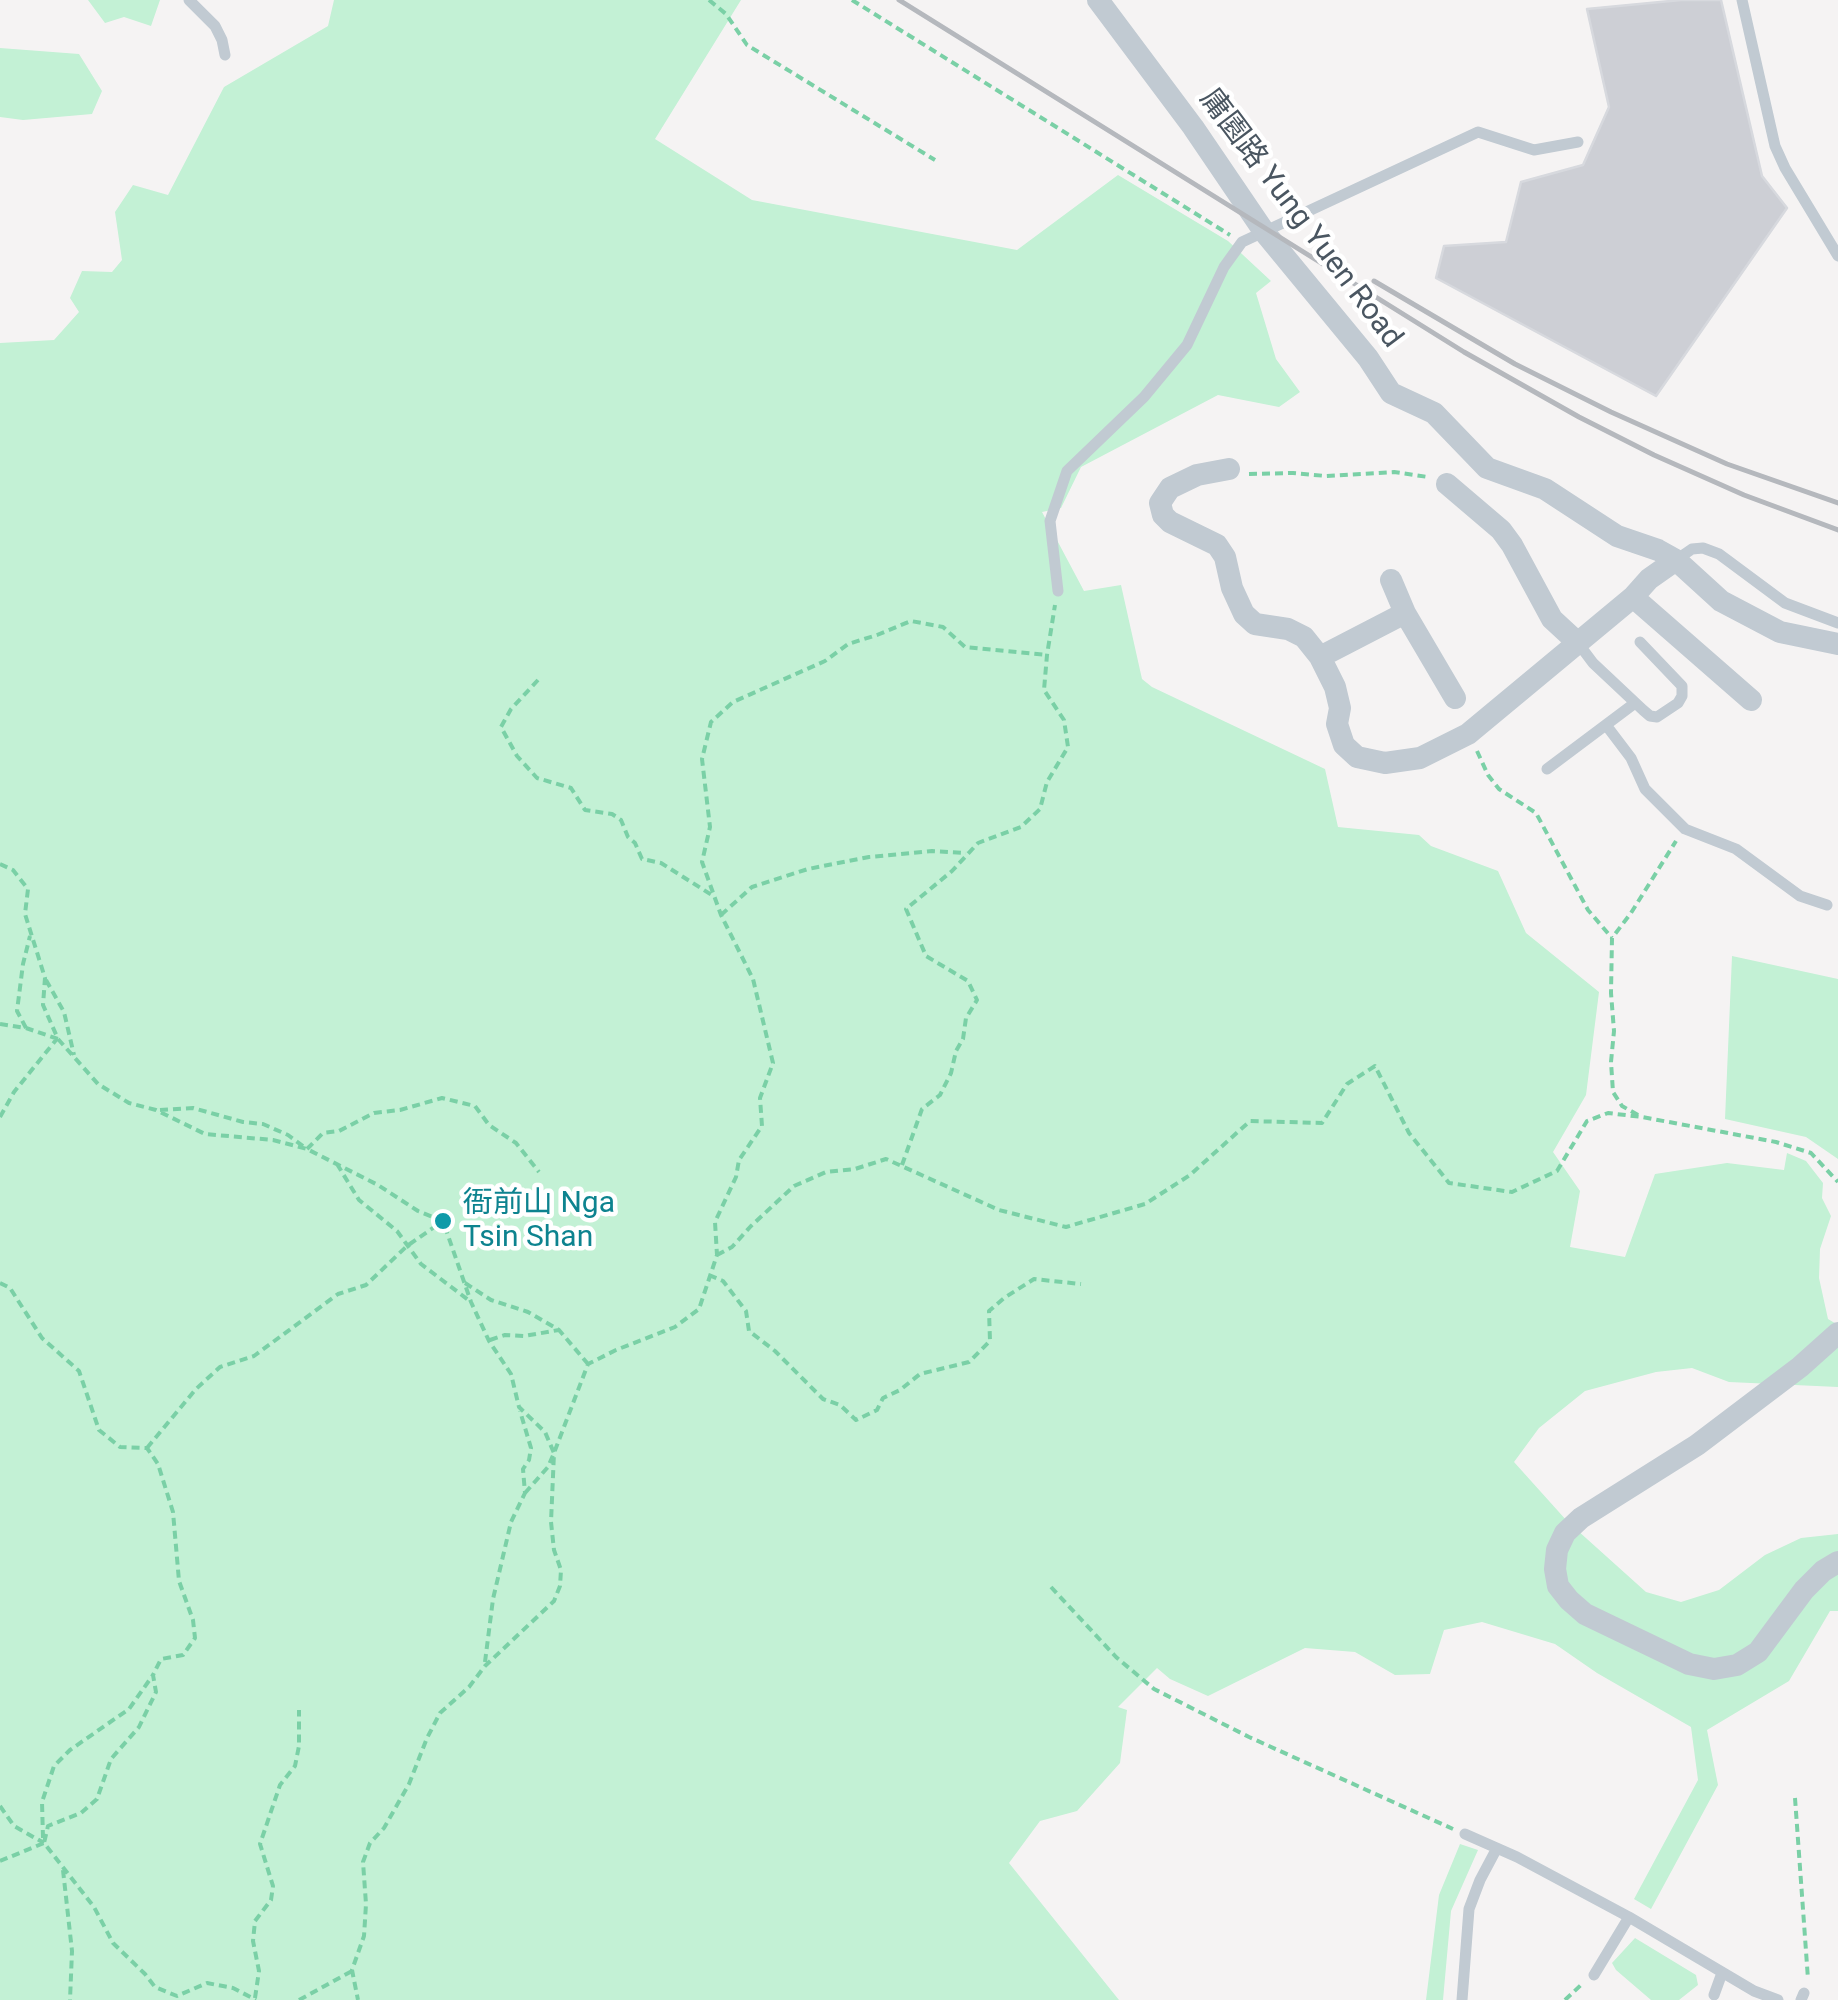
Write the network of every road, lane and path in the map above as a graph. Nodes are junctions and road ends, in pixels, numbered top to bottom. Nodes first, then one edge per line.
1 (189, 0) edge
2 (709, 0) edge
3 (852, 0) edge
4 (1098, 0) edge
5 (1742, 0) edge
6 (224, 54) dead end
7 (1578, 142) dead end
8 (935, 160) dead end
9 (1265, 233) junction
10 (1242, 242) junction
11 (1838, 256) edge
12 (1230, 469) joint
13 (1447, 484) joint
14 (1676, 560) junction
15 (1391, 580) dead end
16 (1058, 591) joint
17 (1633, 597) junction
18 (1404, 613) junction
19 (1838, 624) edge
20 (1640, 642) dead end
21 (1578, 644) junction
22 (1838, 644) edge
23 (1047, 655) junction
24 (1320, 657) junction
25 (538, 680) dead end
26 (1455, 698) dead end
27 (1751, 700) dead end
28 (1635, 703) junction
29 (1606, 725) junction
30 (1468, 734) junction
31 (1547, 769) dead end
32 (1684, 829) junction
33 (968, 854) junction
34 (0, 864) edge
35 (715, 897) junction
36 (1827, 905) dead end
37 (721, 914) junction
38 (30, 933) junction
39 (1612, 938) junction
40 (45, 978) junction
41 (0, 1024) edge
42 (26, 1028) junction
43 (58, 1038) junction
44 (75, 1059) junction
45 (156, 1110) junction
46 (0, 1117) edge
47 (1642, 1117) junction
48 (308, 1149) junction
49 (337, 1164) junction
50 (902, 1165) junction
51 (538, 1172) dead end
52 (1838, 1182) edge
53 (443, 1221) junction
54 (407, 1246) junction
55 (717, 1254) junction
56 (709, 1275) junction
57 (464, 1282) junction
58 (0, 1283) edge
59 (1081, 1284) dead end
60 (471, 1302) junction
61 (559, 1330) junction
62 (1838, 1333) edge
63 (488, 1341) junction
64 (588, 1364) junction
65 (519, 1407) junction
66 (146, 1448) junction
67 (554, 1454) junction
68 (524, 1493) junction
69 (1838, 1562) edge
70 (1052, 1587) dead end
71 (484, 1666) junction
72 (153, 1675) junction
73 (299, 1710) dead end
74 (1794, 1798) dead end
75 (0, 1806) edge
76 (1465, 1834) joint
77 (44, 1843) junction
78 (1497, 1848) junction
79 (0, 1861) edge
80 (63, 1868) junction
81 (1629, 1916) junction
82 (352, 1970) junction
83 (1722, 1973) junction
84 (1594, 1975) joint
85 (1714, 1995) dead end
86 (1752, 1996) edge
87 (1803, 1997) edge
88 (70, 2000) edge
89 (255, 2000) edge
90 (299, 2000) edge
91 (358, 2000) edge
92 (1462, 2000) edge
93 (1565, 2000) edge
94 (1778, 2000) edge

1 - 6 lane
2 - 8 path
3 - 10 path
4 - 9 street, 庸園路 Yung Yuen Road
5 - 11 lane
7 - 9 lane
9 - 10 lane
9 - 14 street, 庸園路 Yung Yuen Road
10 - 16 lane
12 - 13 path
12 - 24 street
13 - 21 street
14 - 17 street
14 - 19 lane
14 - 22 street, 庸園路 Yung Yuen Road
15 - 18 street
16 - 23 path
17 - 21 street
17 - 27 street
18 - 24 street
18 - 26 street
20 - 28 lane
21 - 28 lane
21 - 30 street
23 - 33 path
23 - 35 path
24 - 30 street
25 - 35 path
28 - 29 lane
29 - 31 lane
29 - 32 lane
30 - 39 path
32 - 36 lane
32 - 39 path
33 - 37 path
33 - 50 path
34 - 38 path
35 - 37 path
37 - 55 path
38 - 40 path
38 - 42 path
39 - 47 path
40 - 43 path
40 - 44 path
41 - 42 path
42 - 43 path
43 - 44 path
43 - 46 path
44 - 45 path
45 - 48 path
45 - 48 path
47 - 50 path
47 - 52 path
48 - 49 path
48 - 51 path
49 - 53 path
49 - 54 path
50 - 55 path
53 - 54 path
53 - 57 path
54 - 60 path
54 - 66 path
55 - 56 path
56 - 59 path
56 - 64 path
57 - 60 path
57 - 61 path
58 - 66 path
60 - 63 path
61 - 63 path
61 - 64 path
62 - 69 street
63 - 65 path
64 - 67 path
65 - 67 path
65 - 68 path
66 - 72 path
67 - 68 path
67 - 71 path
68 - 71 path
70 - 76 path
71 - 82 path
72 - 77 path
72 - 77 path
73 - 89 path
74 - 87 path
75 - 77 path
76 - 78 lane
77 - 79 path
77 - 80 path
78 - 81 lane
78 - 92 lane
80 - 88 path
80 - 89 path
81 - 83 lane
81 - 84 lane
82 - 90 path
82 - 91 path
83 - 85 lane
83 - 86 lane
84 - 93 path
86 - 94 lane

